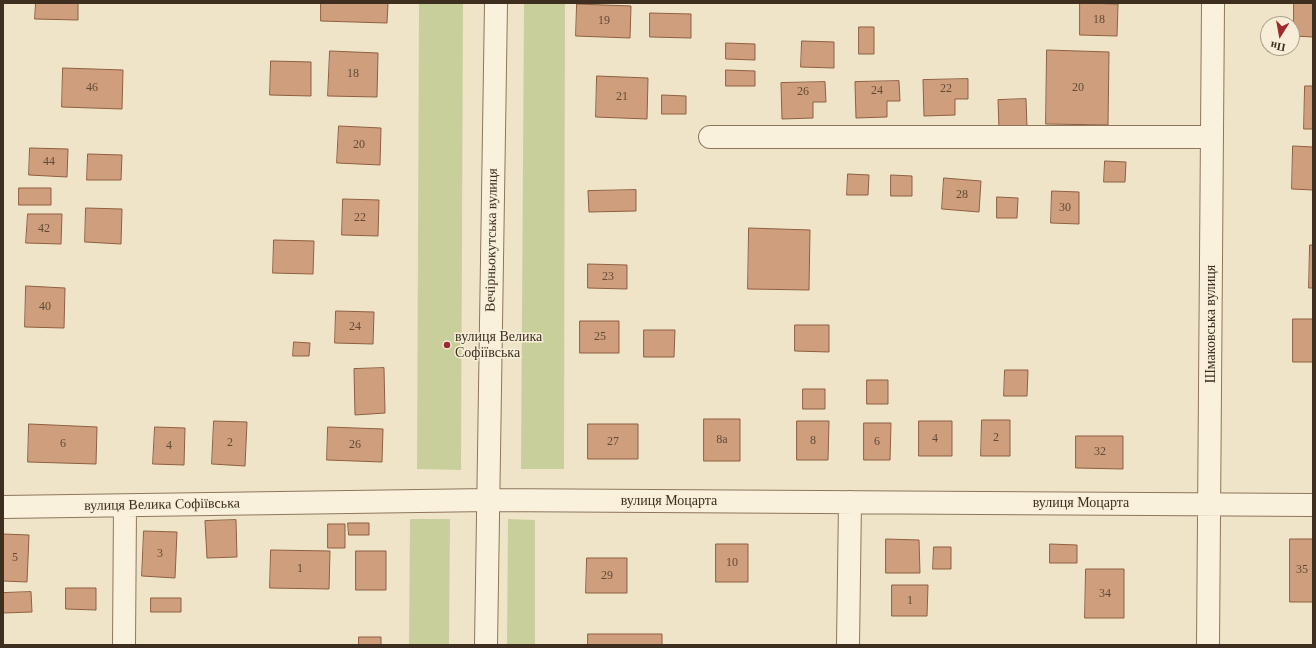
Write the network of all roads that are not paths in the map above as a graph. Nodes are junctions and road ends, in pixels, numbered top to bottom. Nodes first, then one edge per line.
1 (496, 3) edge
2 (1213, 3) edge
3 (710, 137) dead end
4 (1212, 137) junction
5 (488, 500) junction
6 (850, 502) junction
7 (1209, 504) junction
8 (1313, 504) edge
9 (125, 506) junction
10 (3, 507) edge
11 (124, 645) edge
12 (486, 645) edge
13 (848, 645) edge
14 (1208, 645) edge

1 - 5 street, Вечірньокутська вулиця
2 - 4 street, Шмаковська вулиця
3 - 4 street
4 - 7 street, Шмаковська вулиця
5 - 6 street, вулиця Моцарта
5 - 9 street, вулиця Велика Софіївська
5 - 12 street, Вечірньокутська вулиця
6 - 7 street, вулиця Моцарта
6 - 13 street
7 - 8 street, вулиця Моцарта
7 - 14 street, Шмаковська вулиця
9 - 10 street, вулиця Велика Софіївська
9 - 11 street

